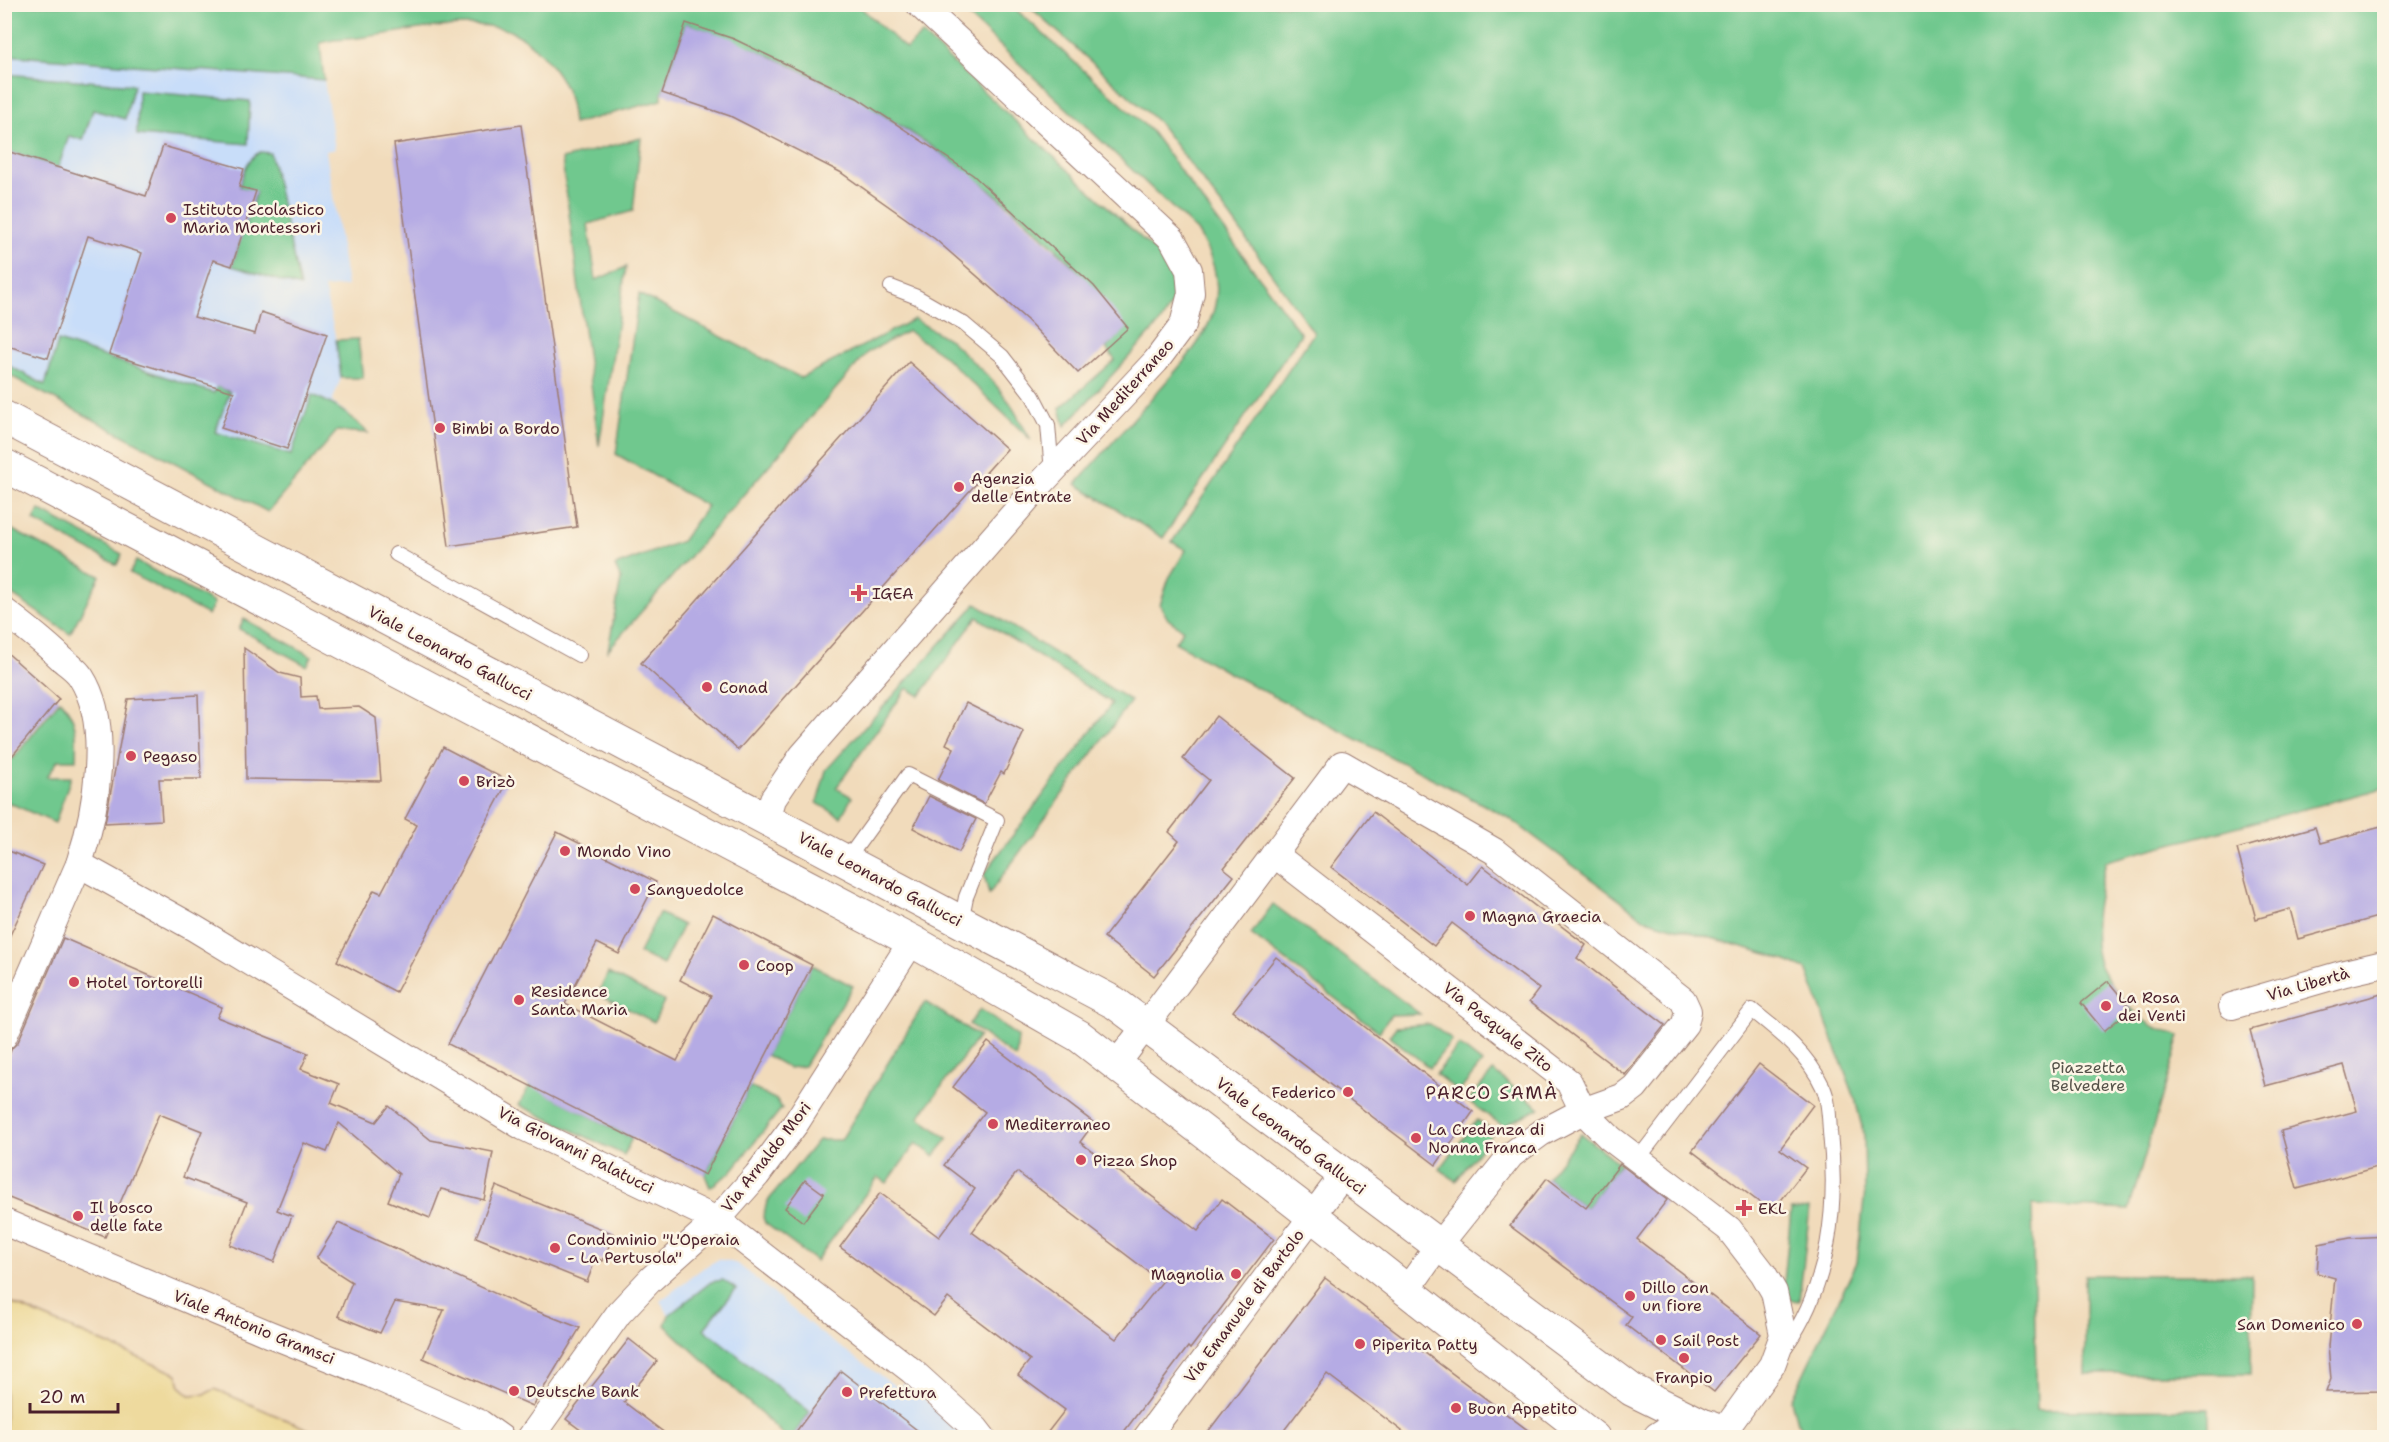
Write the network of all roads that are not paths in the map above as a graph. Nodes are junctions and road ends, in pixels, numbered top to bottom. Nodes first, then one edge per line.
1 (919, 4) edge
2 (891, 287) dead end
3 (4, 417) edge
4 (4, 465) edge
5 (1052, 472) junction
6 (396, 554) dead end
7 (4, 611) edge
8 (579, 655) dead end
9 (767, 820) junction
10 (1274, 854) junction
11 (846, 861) junction
12 (79, 864) junction
13 (961, 922) junction
14 (912, 941) junction
15 (2385, 964) edge
16 (2232, 1006) dead end
17 (1145, 1026) junction
18 (4, 1036) edge
19 (1116, 1065) junction
20 (1583, 1112) junction
21 (1638, 1159) junction
22 (1343, 1175) junction
23 (1312, 1215) junction
24 (717, 1220) junction
25 (4, 1222) edge
26 (1438, 1246) junction
27 (1407, 1290) junction
28 (1772, 1365) junction
29 (1717, 1432) edge
30 (501, 1437) edge
31 (530, 1437) edge
32 (983, 1437) edge
33 (1146, 1437) edge
34 (1594, 1437) edge
35 (1659, 1437) edge

1 - 5 street, Via Mediterraneo
2 - 5 lane
3 - 9 street, Viale Leonardo Gallucci
4 - 14 street
5 - 9 street, Via Mediterraneo
6 - 8 lane
7 - 12 street
9 - 11 street, Viale Leonardo Gallucci
10 - 17 street
10 - 20 street, Via Pasquale Zito
10 - 20 street
11 - 13 street, Viale Leonardo Gallucci
11 - 13 lane
12 - 18 street
12 - 24 street, Via Giovanni Palatucci
13 - 17 street, Viale Leonardo Gallucci
14 - 19 street
14 - 24 street, Via Arnaldo Mori
15 - 16 street, Via Libertà
17 - 19 street
17 - 22 street, Viale Leonardo Gallucci
19 - 23 street
20 - 21 street, Via Pasquale Zito
20 - 26 street
21 - 28 street, Via Pasquale Zito
21 - 28 lane
22 - 23 street, Via Emanuele di Bartolo
22 - 26 street, Viale Leonardo Gallucci
23 - 27 street
23 - 33 street, Via Emanuele di Bartolo
24 - 31 street, Via Arnaldo Mori
24 - 32 street, Via Giovanni Palatucci
25 - 30 street, Viale Antonio Gramsci
26 - 27 street
26 - 29 street, Viale Leonardo Gallucci
27 - 34 street
28 - 29 street, Via Pasquale Zito
29 - 35 street

